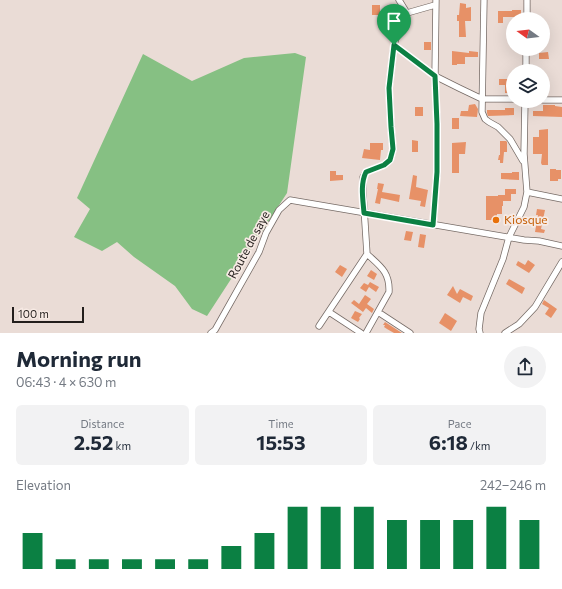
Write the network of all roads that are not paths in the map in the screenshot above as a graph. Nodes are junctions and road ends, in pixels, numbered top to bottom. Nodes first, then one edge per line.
1 (399, 0) edge
2 (484, 0) edge
3 (527, 0) edge
4 (436, 2) edge
5 (527, 12) edge
6 (407, 13) junction
7 (394, 45) junction
8 (435, 76) junction
9 (482, 99) junction
10 (506, 99) edge
11 (550, 100) edge
12 (562, 100) edge
13 (525, 108) edge
14 (524, 162) junction
15 (527, 192) junction
16 (562, 199) edge
17 (364, 213) junction
18 (433, 225) junction
19 (509, 237) junction
20 (562, 246) edge
21 (367, 254) junction
22 (562, 262) edge
23 (328, 312) junction
24 (378, 312) junction
25 (320, 326) dead end
26 (479, 332) edge
27 (211, 333) edge
28 (361, 333) edge
29 (366, 333) edge
30 (410, 333) edge
31 (505, 333) edge

1 - 6 street
2 - 9 street
3 - 5 street
4 - 6 street
4 - 8 street
6 - 7 street
7 - 8 street
7 - 17 street
8 - 9 street
8 - 18 street
9 - 10 street
9 - 14 street
11 - 12 street
13 - 14 street
14 - 15 street
15 - 16 street
15 - 19 street
17 - 18 street, Route de saye
17 - 21 street
17 - 27 street, Route de saye
18 - 19 street, Route de saye
19 - 20 street, Route de saye
19 - 26 street
21 - 23 street
21 - 24 street
22 - 31 street
23 - 25 street
23 - 28 street
24 - 29 street
24 - 30 street

